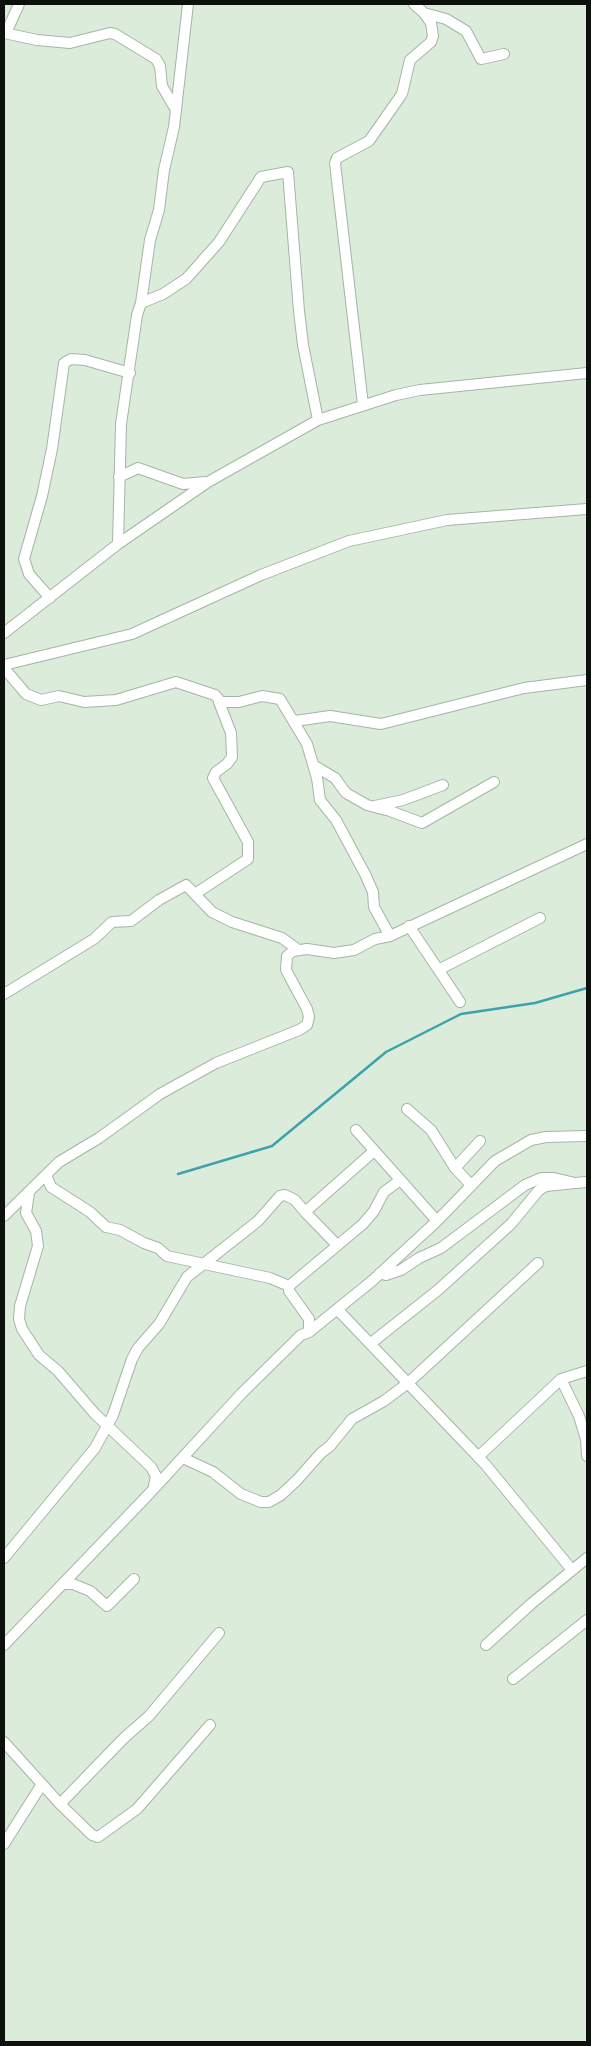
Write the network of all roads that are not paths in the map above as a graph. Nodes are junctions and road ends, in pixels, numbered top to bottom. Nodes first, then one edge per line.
1 (19, 4) edge
2 (188, 4) edge
3 (414, 4) edge
4 (424, 13) junction
5 (5, 33) edge
6 (504, 54) dead end
7 (176, 110) junction
8 (141, 304) junction
9 (130, 373) junction
10 (587, 373) edge
11 (363, 405) junction
12 (318, 420) junction
13 (119, 477) junction
14 (208, 482) junction
15 (587, 509) edge
16 (118, 544) junction
17 (50, 598) junction
18 (4, 633) edge
19 (4, 667) edge
20 (587, 680) edge
21 (219, 702) junction
22 (295, 721) junction
23 (313, 765) junction
24 (494, 782) dead end
25 (443, 785) dead end
26 (373, 807) junction
27 (587, 844) edge
28 (195, 894) junction
29 (540, 918) dead end
30 (409, 926) junction
31 (390, 936) junction
32 (297, 949) junction
33 (440, 969) junction
34 (4, 994) edge
35 (460, 1002) dead end
36 (407, 1109) dead end
37 (356, 1130) dead end
38 (587, 1136) edge
39 (480, 1141) dead end
40 (374, 1151) junction
41 (456, 1168) junction
42 (46, 1175) junction
43 (399, 1181) junction
44 (587, 1182) edge
45 (575, 1183) junction
46 (471, 1185) junction
47 (29, 1193) junction
48 (305, 1212) junction
49 (4, 1216) edge
50 (436, 1221) junction
51 (337, 1245) junction
52 (205, 1263) junction
53 (538, 1263) dead end
54 (380, 1273) junction
55 (289, 1286) junction
56 (337, 1309) junction
57 (309, 1332) junction
58 (370, 1344) junction
59 (587, 1371) edge
60 (561, 1379) junction
61 (408, 1384) junction
62 (108, 1426) junction
63 (587, 1456) edge
64 (478, 1457) junction
65 (183, 1458) junction
66 (154, 1486) junction
67 (4, 1558) edge
68 (587, 1558) edge
69 (572, 1570) junction
70 (134, 1579) dead end
71 (64, 1584) junction
72 (587, 1620) edge
73 (220, 1633) dead end
74 (4, 1645) edge
75 (486, 1645) dead end
76 (513, 1680) dead end
77 (210, 1725) dead end
78 (4, 1742) edge
79 (42, 1784) junction
80 (60, 1804) junction
81 (4, 1844) edge

1 - 5 street
2 - 7 street
3 - 4 street
4 - 6 street
4 - 11 street
5 - 7 street
7 - 8 street
8 - 9 street
8 - 12 street
9 - 13 street
9 - 17 street
10 - 11 street
11 - 12 street
12 - 14 street
13 - 14 street
13 - 16 street
14 - 16 street
15 - 19 street
16 - 17 street
17 - 18 street
19 - 21 street
20 - 22 street
21 - 22 street
21 - 28 street
22 - 23 street
23 - 26 street
23 - 31 street
24 - 26 street
25 - 26 street
27 - 30 street
28 - 32 street
28 - 34 street
29 - 33 street
30 - 31 street
30 - 33 street
31 - 32 street
32 - 42 street
33 - 35 street
36 - 41 street
37 - 40 street
38 - 46 street
39 - 41 street
40 - 43 street
40 - 48 street
41 - 46 street
42 - 47 street
42 - 52 street
43 - 50 street
43 - 51 street
44 - 45 street
45 - 54 street
45 - 58 street
46 - 50 street
47 - 49 street
47 - 62 street
48 - 51 street
48 - 52 street
50 - 54 street
51 - 55 street
52 - 55 street
52 - 62 street
53 - 61 street
54 - 56 street
55 - 57 street
56 - 57 street
56 - 58 street
57 - 65 street
58 - 61 street
59 - 60 street
60 - 63 street
60 - 64 street
61 - 64 street
61 - 65 street
62 - 66 street
62 - 67 street
64 - 69 street
65 - 66 street
66 - 71 street
68 - 69 street
69 - 75 street
70 - 71 street
71 - 74 street
72 - 76 street
73 - 80 street
77 - 80 street
78 - 79 street
79 - 80 street
79 - 81 street

